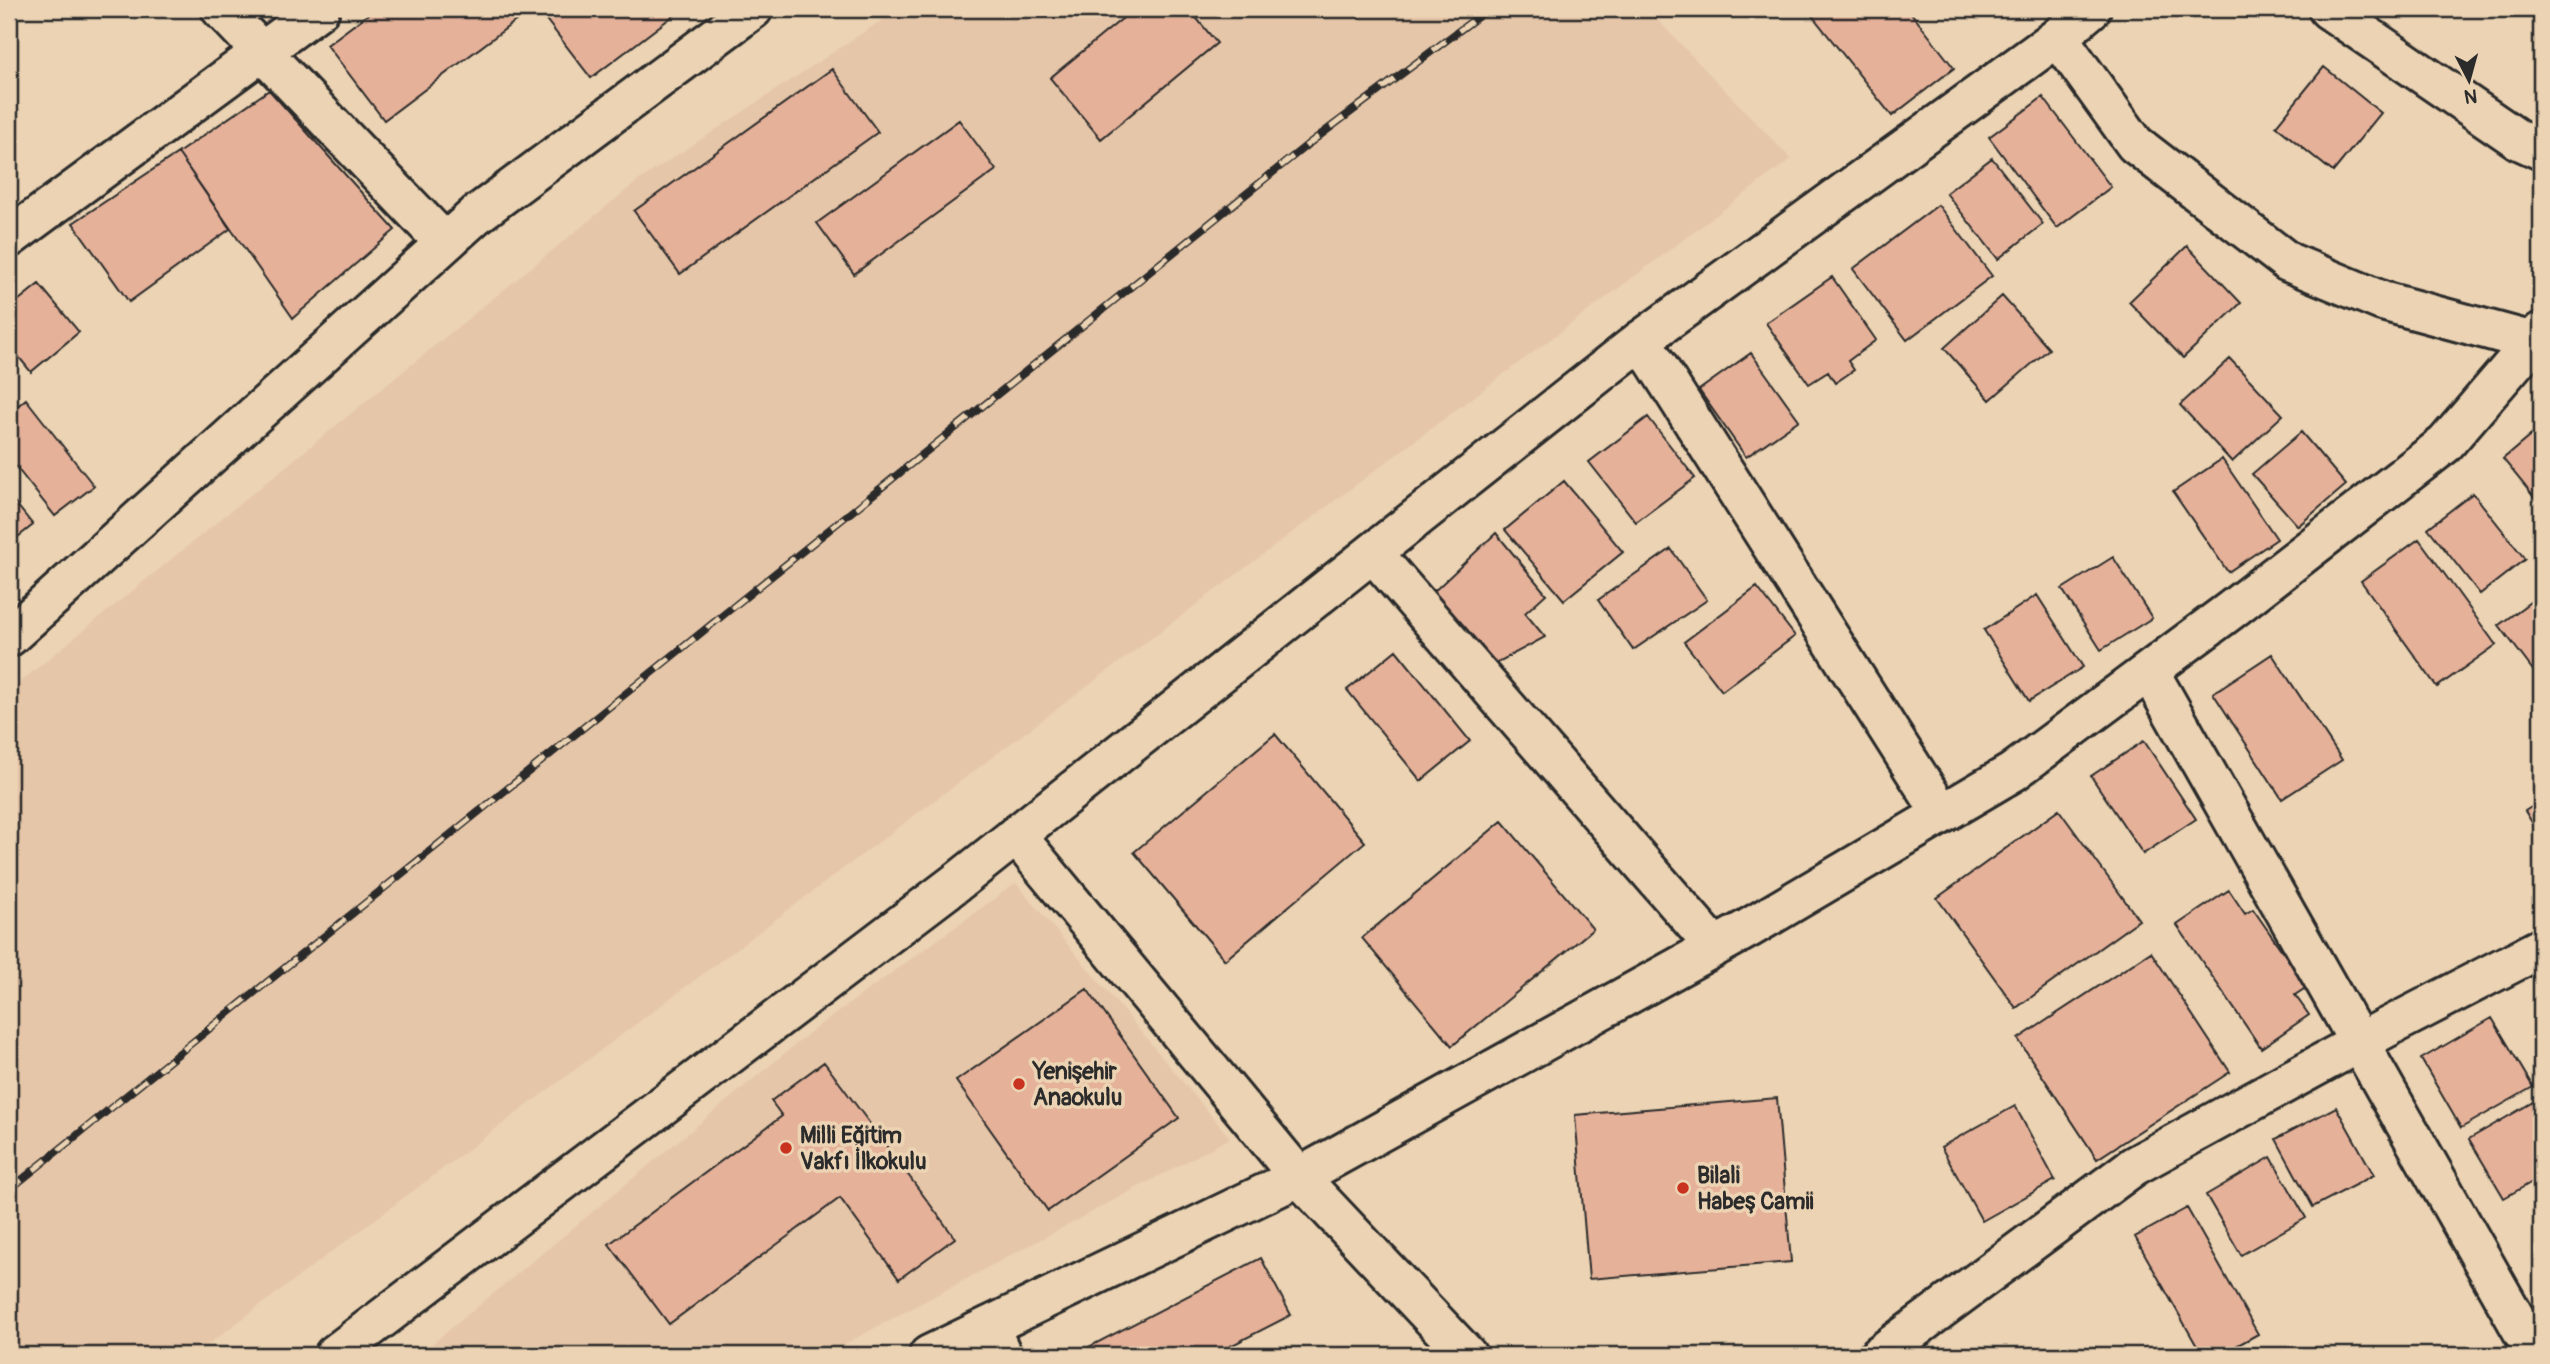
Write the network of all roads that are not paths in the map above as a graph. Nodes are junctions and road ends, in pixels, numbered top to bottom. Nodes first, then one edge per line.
1 (221, 9) edge
2 (320, 9) edge
3 (753, 9) edge
4 (2091, 9) edge
5 (2328, 9) edge
6 (2058, 37) junction
7 (262, 52) junction
8 (2541, 150) edge
9 (9, 237) edge
10 (445, 243) junction
11 (2538, 339) edge
12 (1641, 340) junction
13 (1373, 553) junction
14 (9, 637) edge
15 (2149, 671) junction
16 (1942, 814) junction
17 (1016, 835) junction
18 (1716, 947) junction
19 (2541, 948) edge
20 (2359, 1043) junction
21 (1299, 1177) junction
22 (995, 1341) edge
23 (334, 1355) edge
24 (929, 1355) edge
25 (1467, 1355) edge
26 (1879, 1355) edge
27 (2536, 1355) edge

1 - 7 street
2 - 7 street
3 - 10 street
4 - 6 street
5 - 8 street
6 - 11 street
6 - 12 street
7 - 9 street
7 - 10 street
10 - 14 street
11 - 15 street
12 - 13 street
12 - 16 street
13 - 17 street
13 - 18 street
15 - 16 street
15 - 20 street
16 - 18 street
17 - 21 street
17 - 23 street
18 - 21 street
19 - 20 street
20 - 26 street
20 - 27 street
21 - 22 street
21 - 25 street
22 - 24 street

